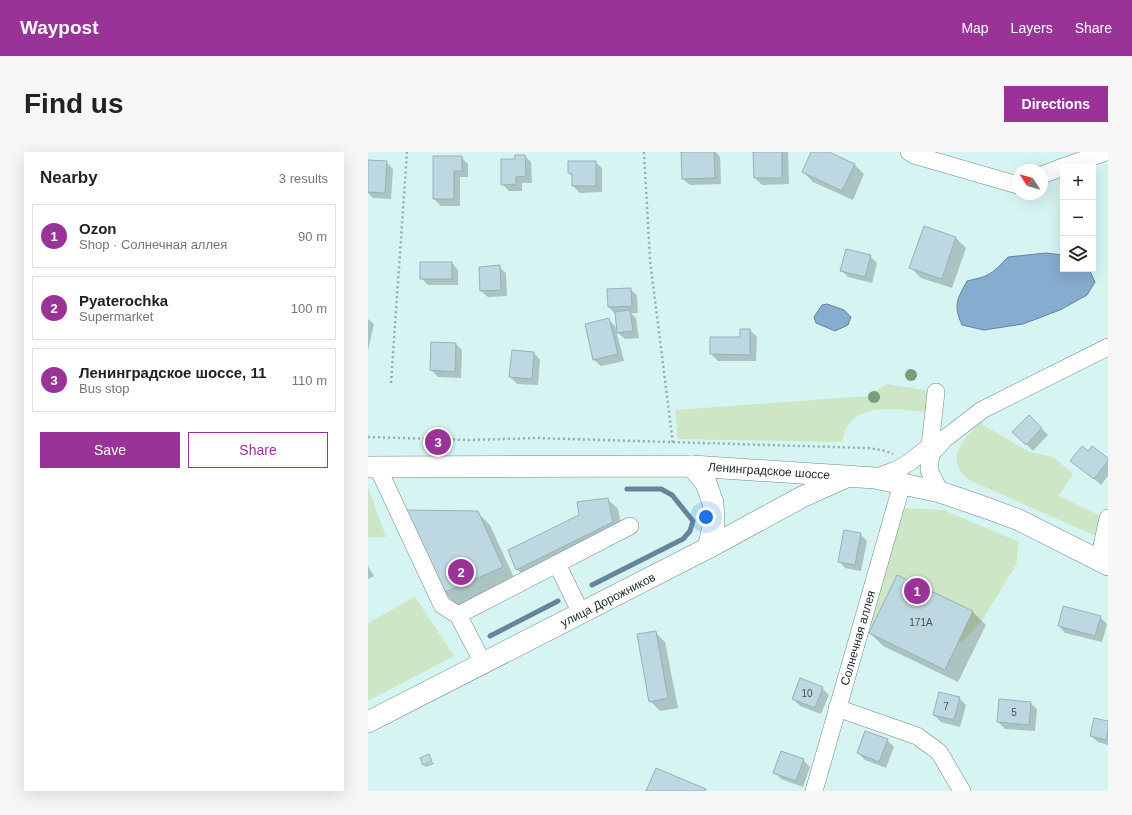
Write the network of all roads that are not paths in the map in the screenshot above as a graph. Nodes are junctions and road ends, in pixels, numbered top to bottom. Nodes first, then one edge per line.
1 (909, 152) edge
2 (1106, 152) edge
3 (1072, 164) edge
4 (1060, 168) edge
5 (1048, 173) edge
6 (1012, 183) edge
7 (1108, 347) edge
8 (936, 392) dead end
9 (947, 437) junction
10 (930, 446) junction
11 (683, 465) junction
12 (372, 467) edge
13 (847, 477) junction
14 (875, 478) junction
15 (902, 484) junction
16 (940, 492) junction
17 (1108, 518) edge
18 (630, 526) dead end
19 (708, 548) junction
20 (1103, 563) edge
21 (558, 564) junction
22 (582, 613) junction
23 (458, 615) junction
24 (483, 664) junction
25 (837, 708) junction
26 (368, 722) edge
27 (814, 791) edge
28 (962, 791) edge

1 - 6 street
2 - 3 street
4 - 5 street
7 - 9 street
8 - 10 street
9 - 10 street
9 - 16 street
10 - 14 street
11 - 12 main road, Ленинградское шоссе
11 - 13 main road, Ленинградское шоссе
11 - 19 main road
12 - 23 street
13 - 14 main road, Ленинградское шоссе
13 - 19 main road, улица Дорожников
14 - 15 main road, Ленинградское шоссе
15 - 16 main road, Ленинградское шоссе
15 - 25 street, Солнечная аллея
16 - 20 main road, Ленинградское шоссе
17 - 20 street
18 - 21 street
19 - 22 main road, улица Дорожников
21 - 22 street
21 - 23 street
22 - 24 main road, улица Дорожников
23 - 24 street
24 - 26 main road, улица Дорожников
25 - 27 street, Солнечная аллея
25 - 28 street

